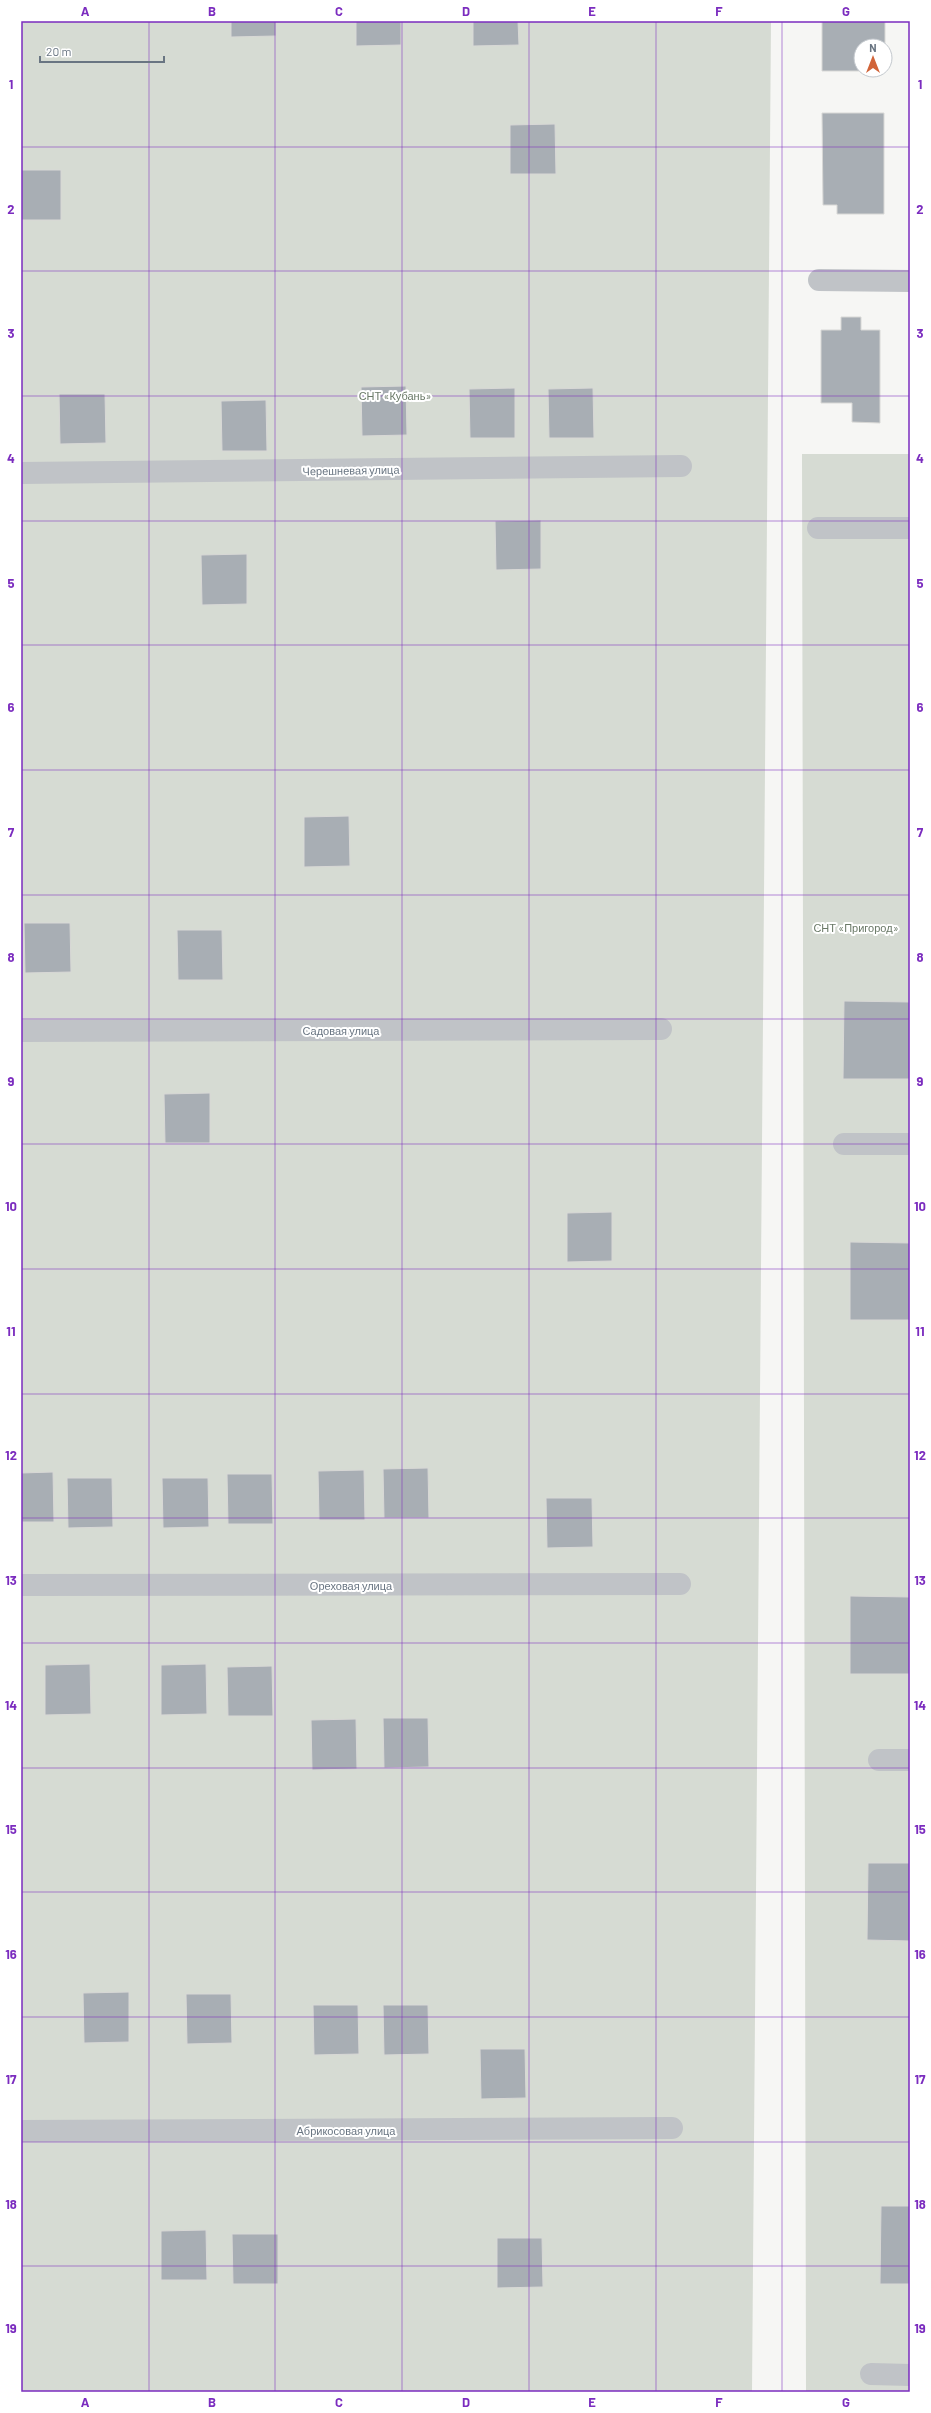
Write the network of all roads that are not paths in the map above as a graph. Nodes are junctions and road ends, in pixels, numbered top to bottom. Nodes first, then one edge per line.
1 (819, 280) dead end
2 (910, 281) edge
3 (682, 466) dead end
4 (21, 473) edge
5 (818, 528) dead end
6 (910, 528) edge
7 (661, 1029) dead end
8 (21, 1031) edge
9 (844, 1144) dead end
10 (910, 1144) edge
11 (680, 1584) dead end
12 (21, 1585) edge
13 (879, 1760) dead end
14 (910, 1760) edge
15 (672, 2128) dead end
16 (21, 2130) edge
17 (871, 2374) dead end
18 (910, 2375) edge

1 - 2 street
3 - 4 street, Черешневая улица
5 - 6 street
7 - 8 street, Садовая улица
9 - 10 street
11 - 12 street, Ореховая улица
13 - 14 street
15 - 16 street, Абрикосовая улица
17 - 18 street

